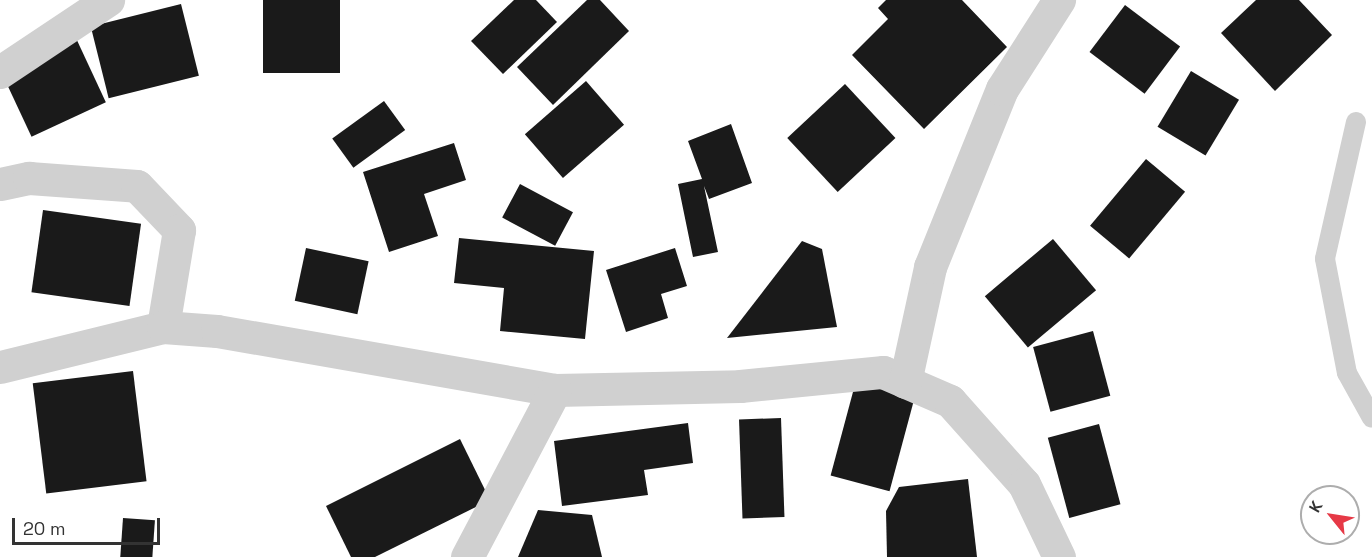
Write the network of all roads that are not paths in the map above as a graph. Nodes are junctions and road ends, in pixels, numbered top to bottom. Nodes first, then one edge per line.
1 (108, 0) edge
2 (1059, 0) edge
3 (0, 72) edge
4 (1356, 122) dead end
5 (0, 184) edge
6 (163, 327) junction
7 (0, 367) edge
8 (905, 382) junction
9 (555, 390) junction
10 (1372, 418) edge
11 (467, 557) edge
12 (1059, 557) edge

1 - 3 street
2 - 8 street
4 - 10 lane
5 - 6 street
6 - 7 street
6 - 9 street
8 - 9 street
8 - 12 street
9 - 11 street

